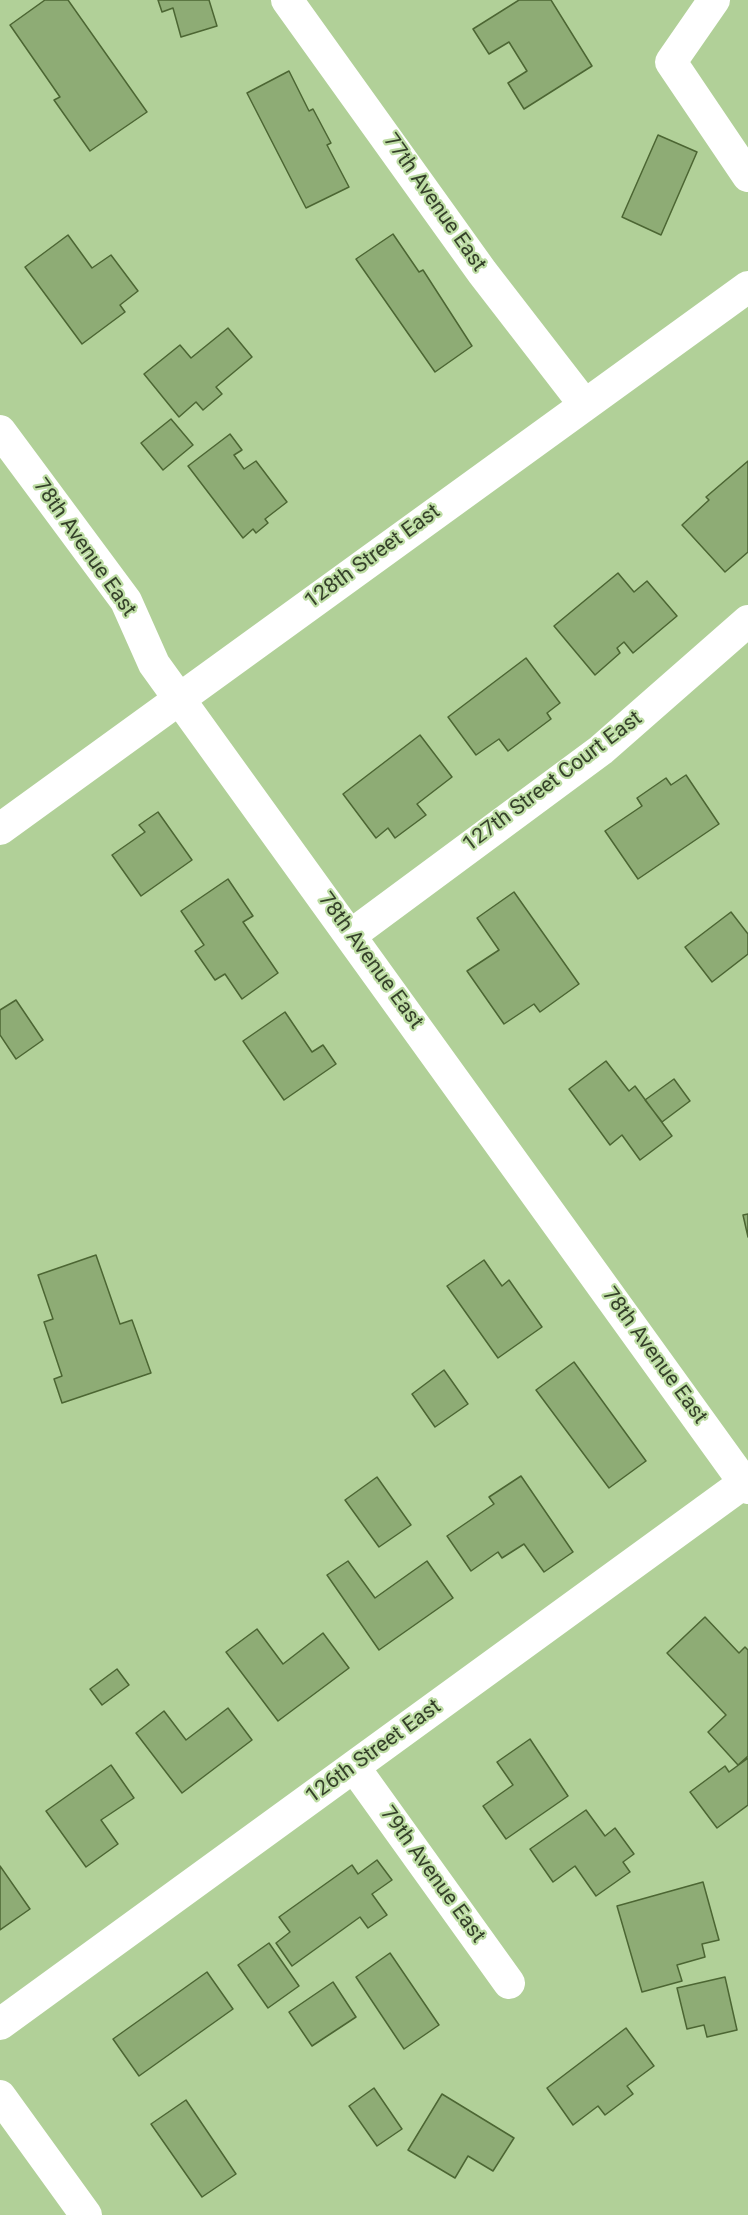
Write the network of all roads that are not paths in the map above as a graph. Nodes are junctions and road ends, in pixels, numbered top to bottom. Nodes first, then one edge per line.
1 (287, 0) edge
2 (714, 0) edge
3 (748, 176) edge
4 (748, 287) edge
5 (584, 404) junction
6 (0, 430) edge
7 (748, 621) edge
8 (179, 698) junction
9 (0, 828) edge
10 (351, 934) junction
11 (747, 1484) edge
12 (354, 1767) junction
13 (509, 1983) dead end
14 (0, 2024) edge
15 (0, 2096) edge
16 (86, 2215) edge

1 - 5 street, 77th Avenue East
2 - 3 street
4 - 5 street, 128th Street East
5 - 8 street, 128th Street East
6 - 8 street, 78th Avenue East
7 - 10 street, 127th Street Court East
8 - 9 street, 128th Street East
8 - 10 street, 78th Avenue East
10 - 11 street, 78th Avenue East
11 - 12 street, 126th Street East
12 - 13 street, 79th Avenue East
12 - 14 street, 126th Street East
15 - 16 street

